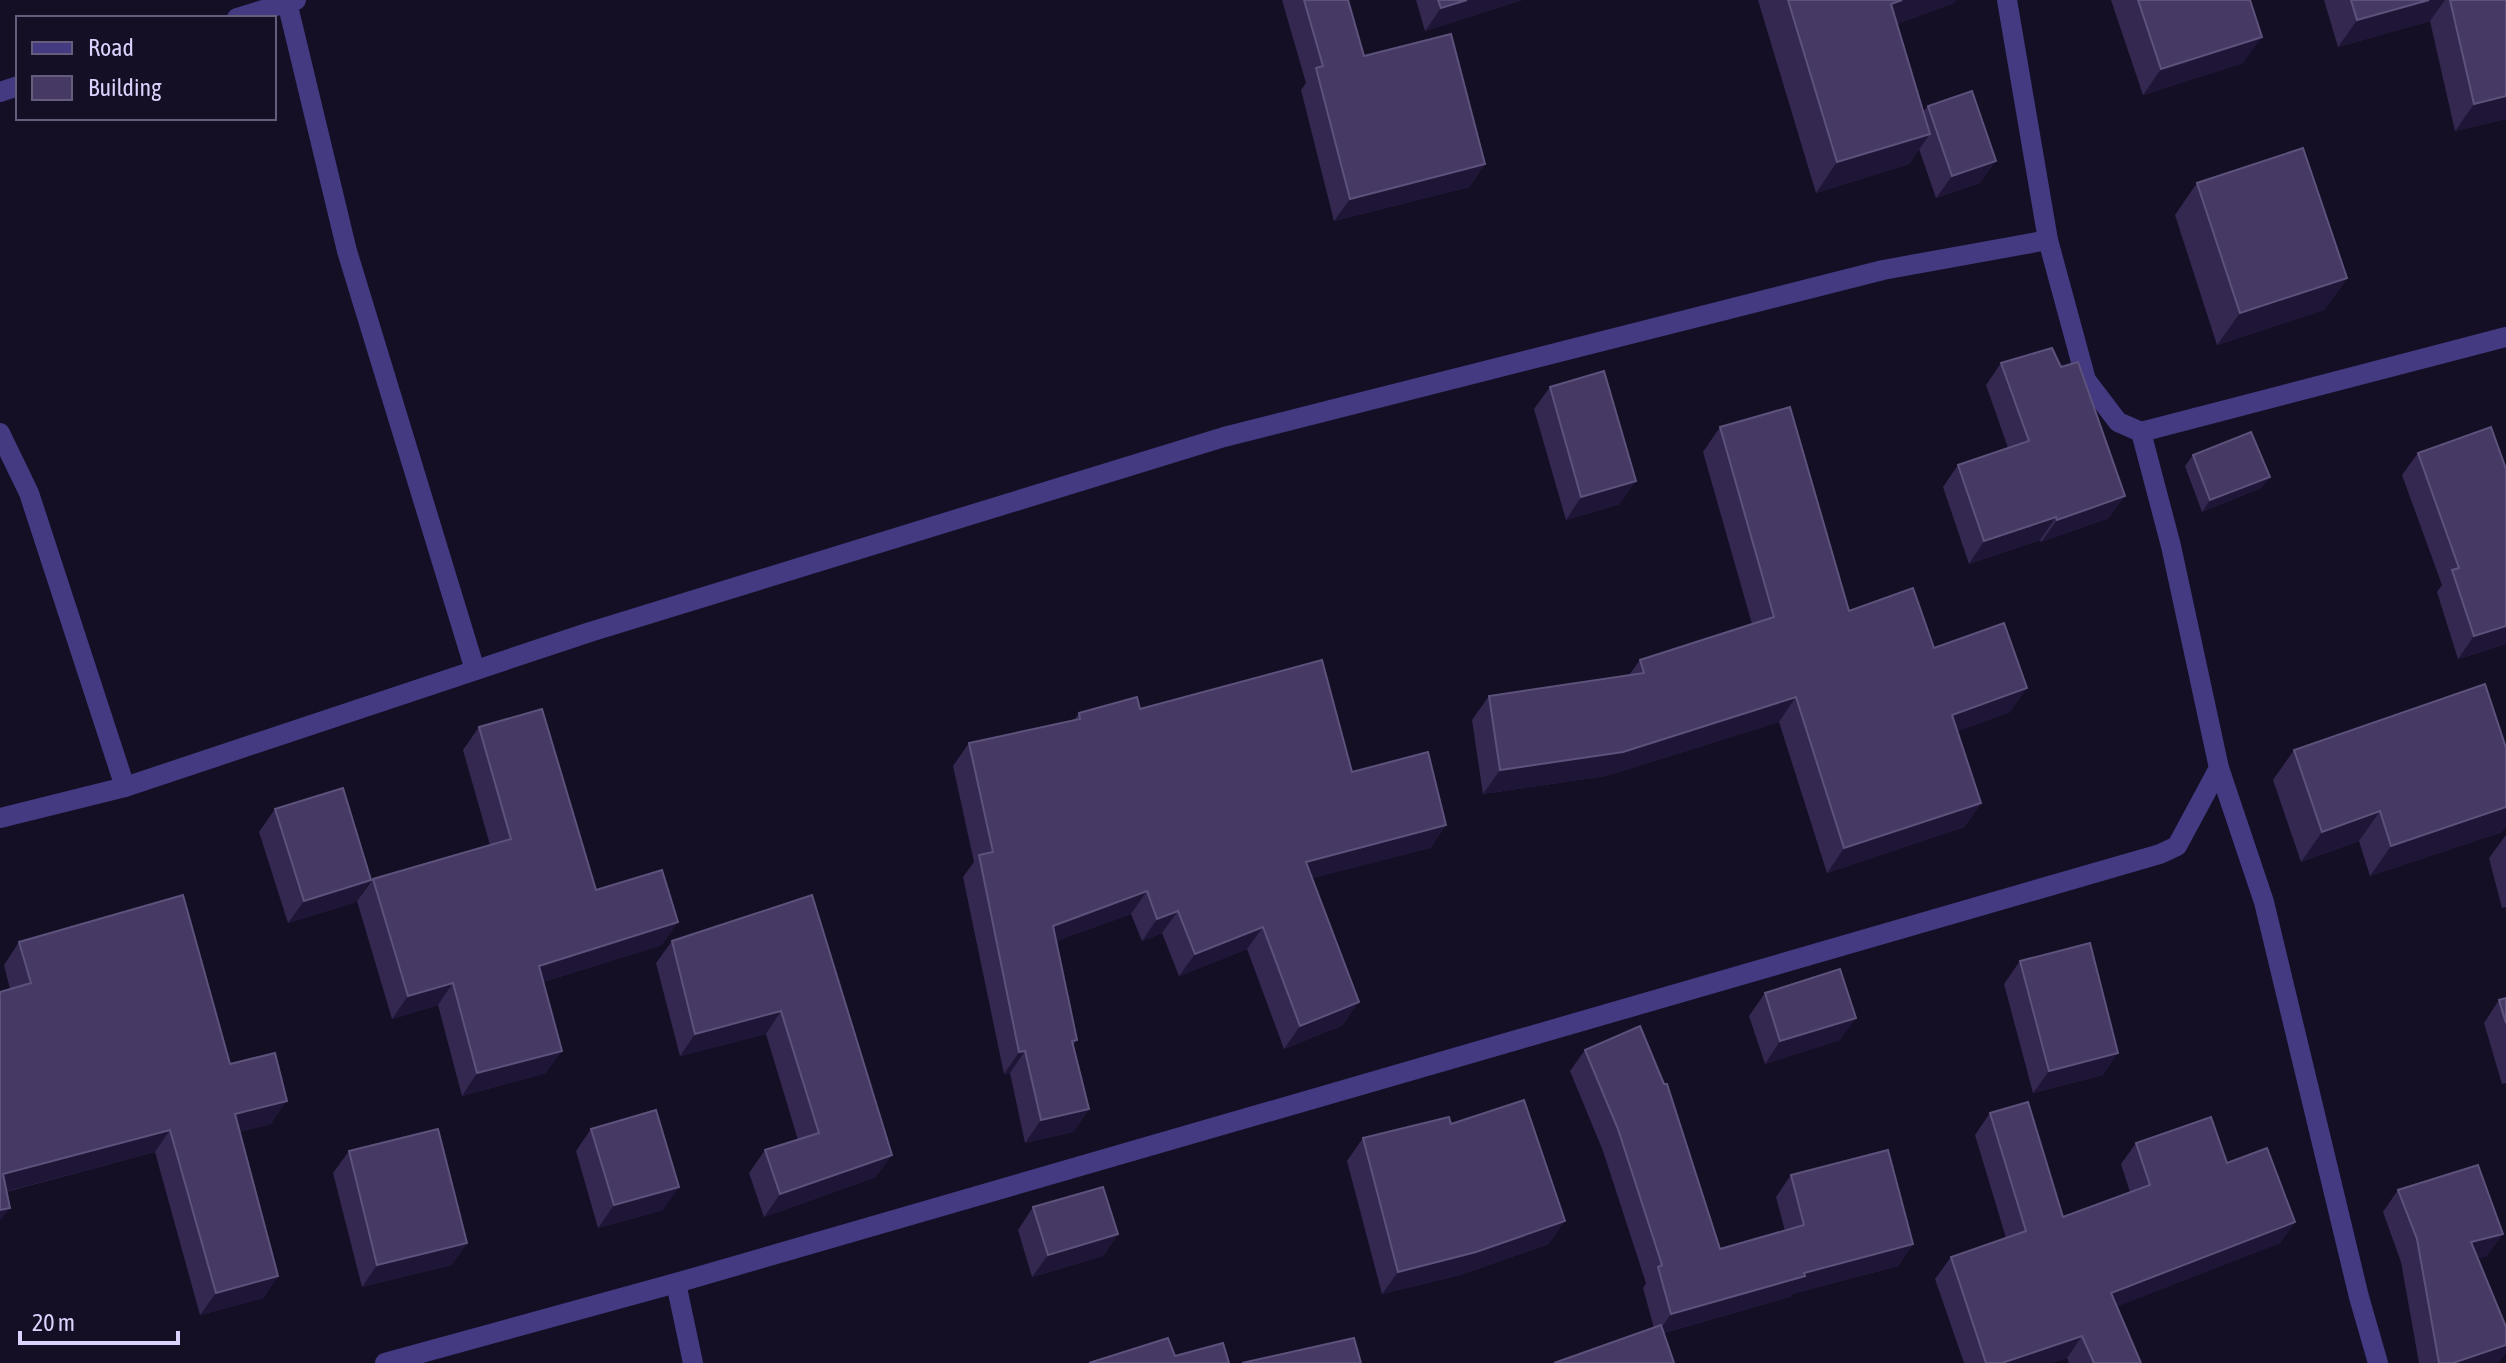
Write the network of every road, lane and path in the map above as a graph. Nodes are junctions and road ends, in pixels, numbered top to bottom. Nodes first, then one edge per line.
1 (2007, 0) edge
2 (291, 1) edge
3 (243, 16) edge
4 (2048, 240) junction
5 (2506, 337) edge
6 (2141, 432) junction
7 (0, 433) edge
8 (475, 670) junction
9 (2219, 768) junction
10 (125, 787) junction
11 (0, 818) edge
12 (676, 1283) junction
13 (385, 1363) edge
14 (693, 1363) edge
15 (2378, 1363) edge

1 - 4 street
2 - 3 street
2 - 8 street
4 - 6 street
4 - 8 street
5 - 6 street
6 - 9 street
7 - 10 street
8 - 10 street
9 - 12 street
9 - 15 street
10 - 11 street
12 - 13 street
12 - 14 street

